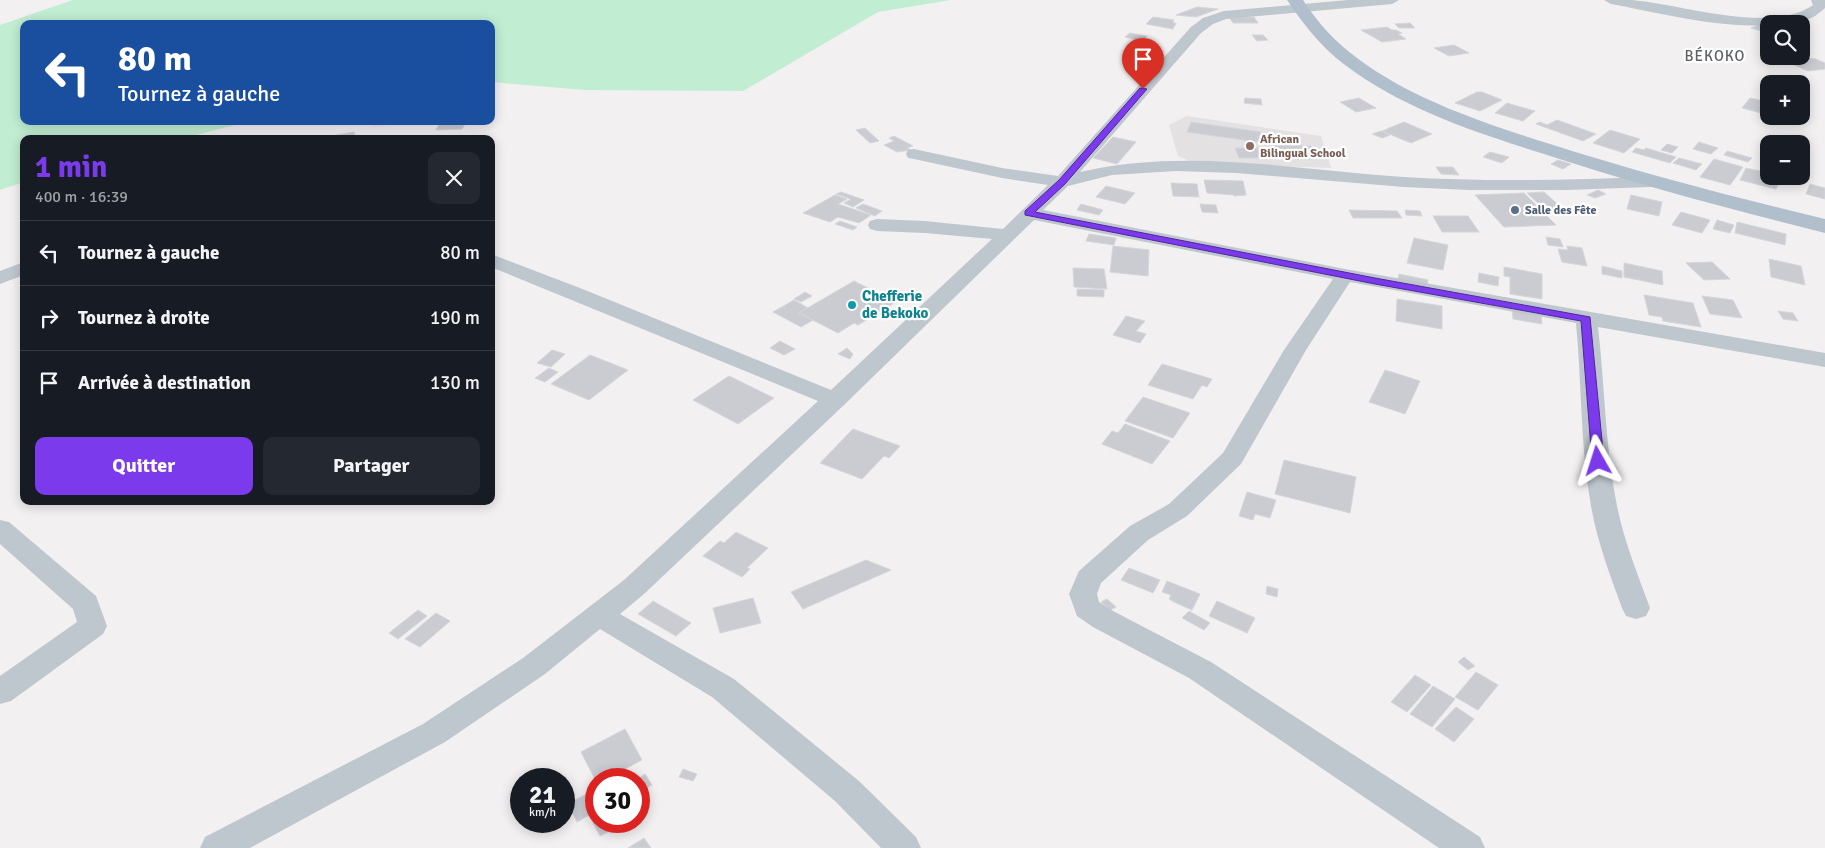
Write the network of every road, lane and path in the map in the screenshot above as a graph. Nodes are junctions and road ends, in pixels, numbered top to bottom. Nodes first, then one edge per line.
1 (1392, 0) edge
2 (1611, 0) edge
3 (1816, 2) edge
4 (1298, 5) edge
5 (914, 154) dead end
6 (1590, 163) junction
7 (1062, 182) junction
8 (1651, 182) junction
9 (1567, 186) junction
10 (1028, 213) junction
11 (877, 225) dead end
12 (1825, 226) edge
13 (1008, 234) junction
14 (495, 261) edge
15 (20, 270) edge
16 (1345, 275) junction
17 (0, 278) edge
18 (1586, 319) junction
19 (1825, 360) edge
20 (836, 400) junction
21 (0, 529) edge
22 (1636, 608) dead end
23 (599, 615) junction
24 (0, 692) edge
25 (217, 848) edge
26 (904, 848) edge
27 (1468, 848) edge

1 - 4 street
2 - 3 street
4 - 6 main road
4 - 7 street
5 - 7 street
6 - 8 main road
6 - 9 street
7 - 9 street
7 - 10 street
8 - 9 street
8 - 12 main road
10 - 13 street
10 - 16 street
11 - 13 street
13 - 20 street
14 - 20 street
15 - 17 street
16 - 18 street
16 - 27 street
18 - 19 street
18 - 22 street
20 - 23 street
21 - 24 street
23 - 25 street
23 - 26 street

